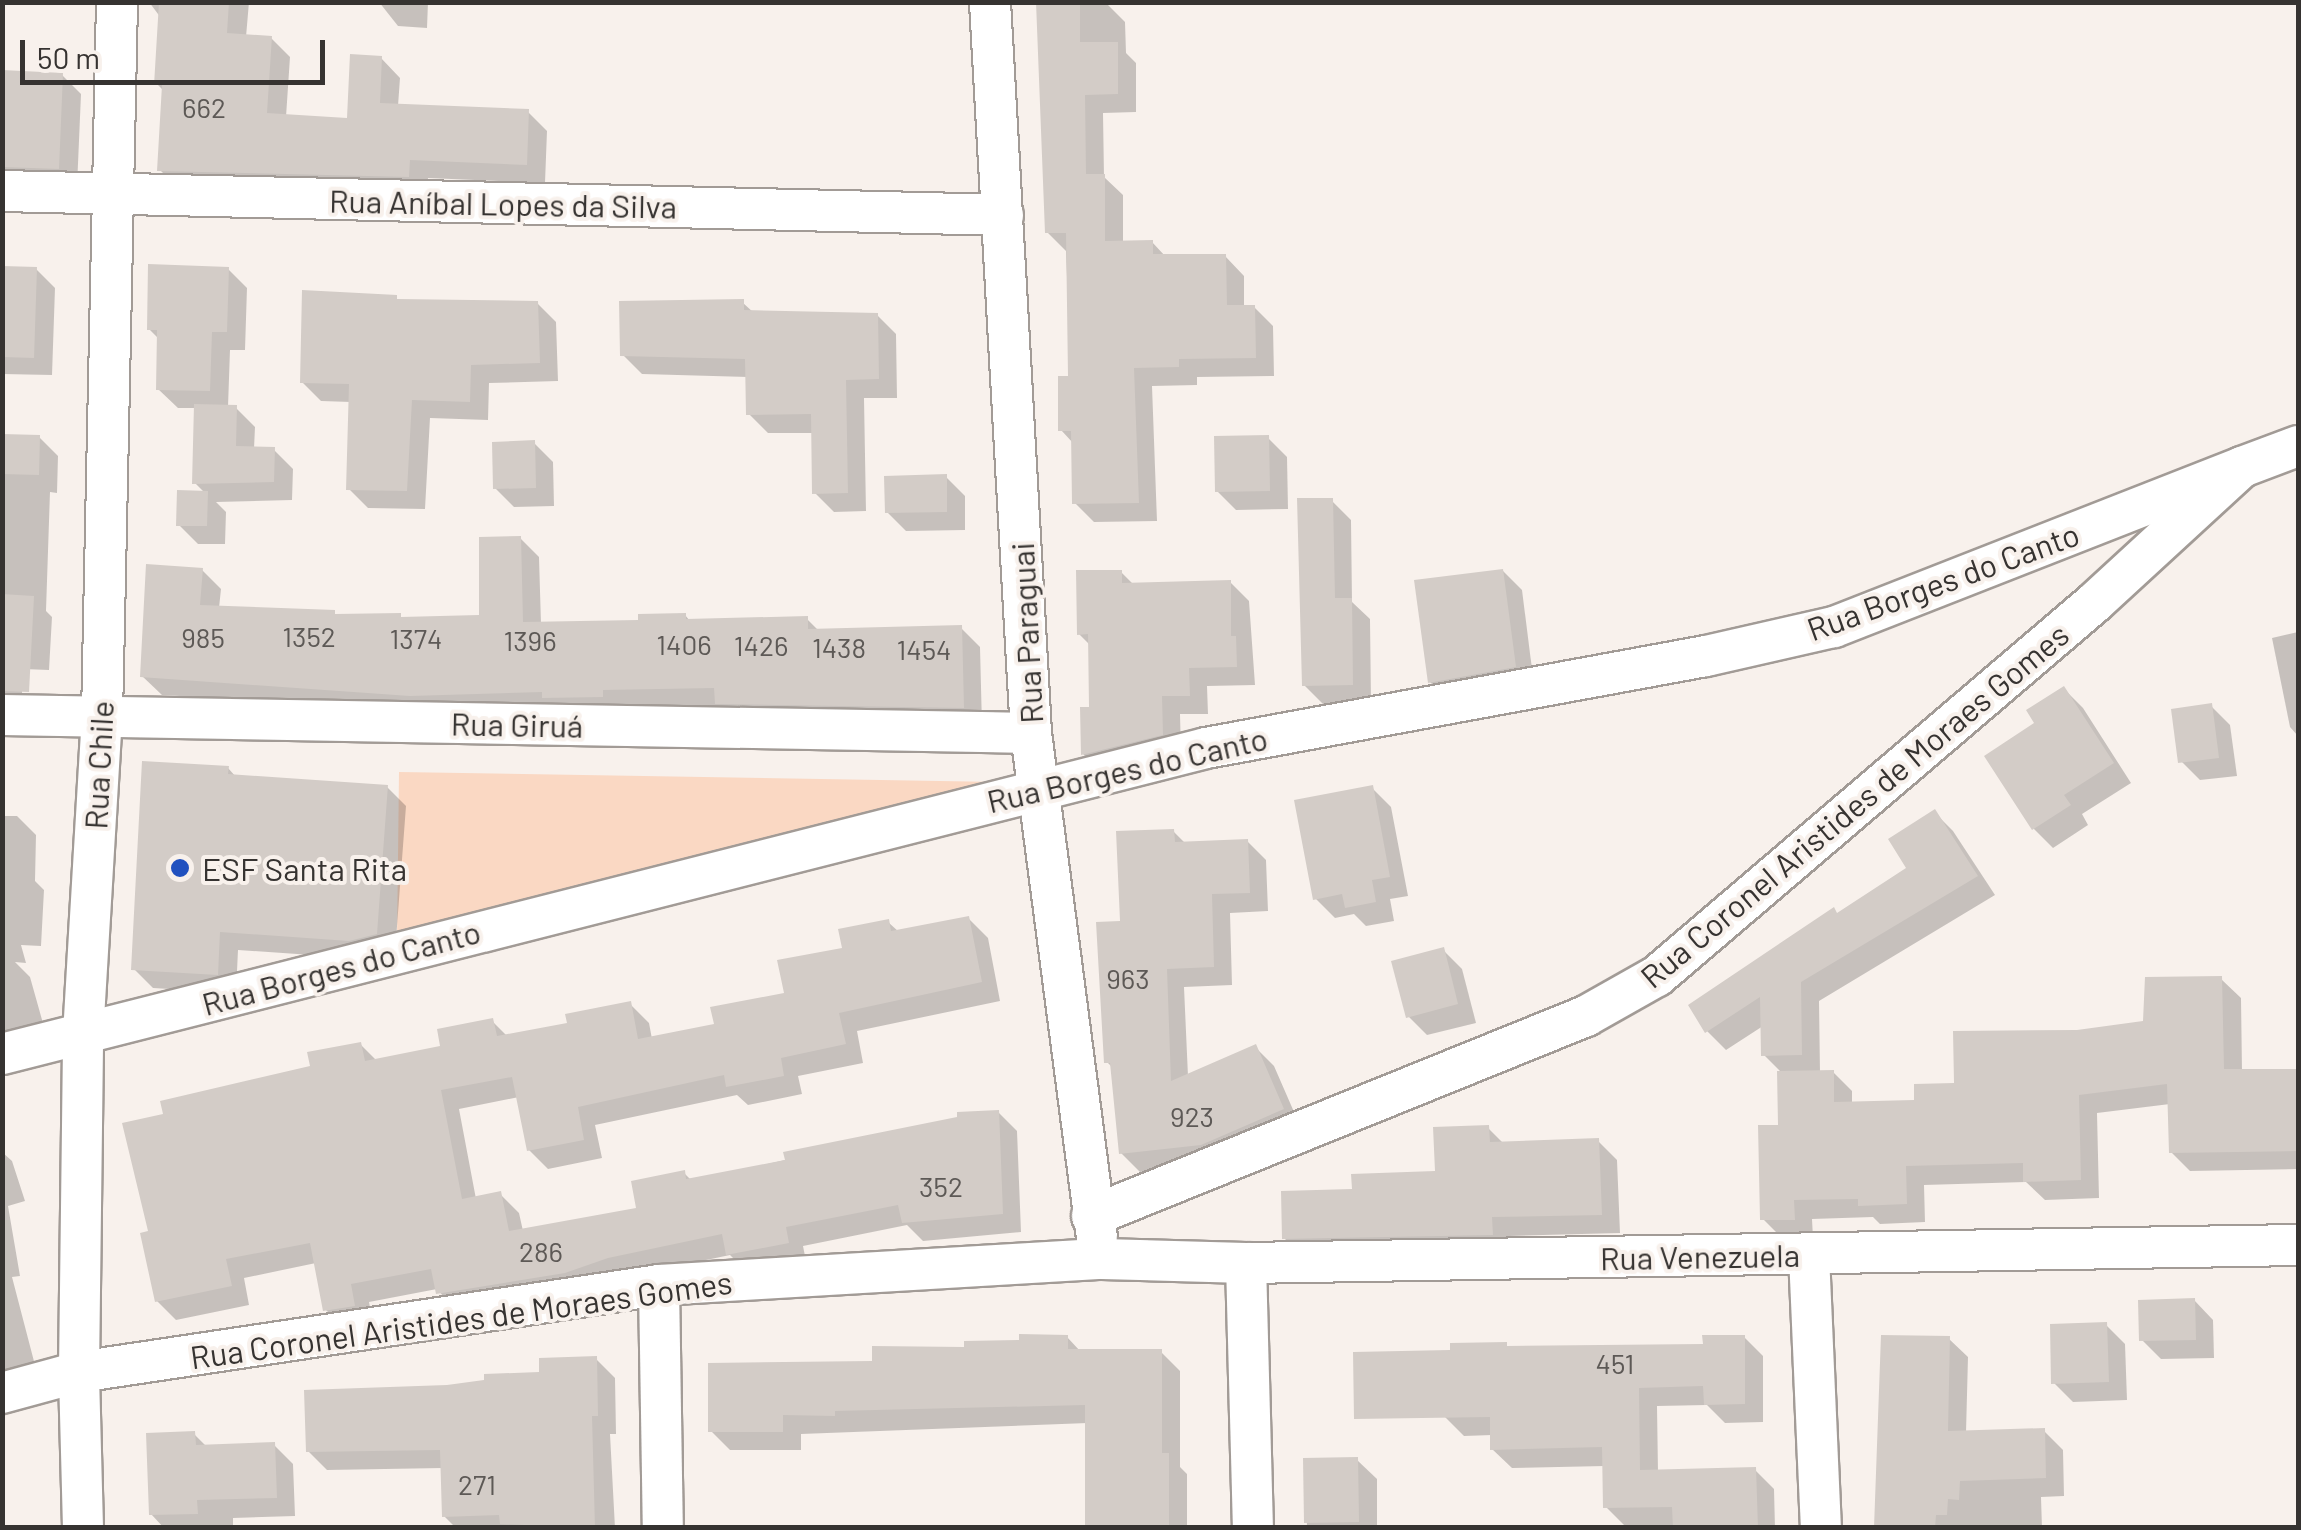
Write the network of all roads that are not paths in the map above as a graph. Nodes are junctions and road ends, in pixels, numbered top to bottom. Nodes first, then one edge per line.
1 (117, 2) edge
2 (990, 2) edge
3 (2, 191) edge
4 (113, 194) junction
5 (1003, 215) junction
6 (2298, 446) edge
7 (2242, 467) junction
8 (2, 715) edge
9 (102, 718) junction
10 (1031, 733) junction
11 (1036, 788) junction
12 (83, 1035) junction
13 (2, 1054) edge
14 (1092, 1216) junction
15 (2298, 1245) edge
16 (1809, 1255) junction
17 (1102, 1259) junction
18 (1246, 1263) junction
19 (659, 1285) junction
20 (79, 1372) junction
21 (2, 1392) edge
22 (83, 1528) edge
23 (663, 1528) edge
24 (1252, 1528) edge
25 (1821, 1528) edge

1 - 4 street, Rua Chile
2 - 5 street, Rua Paraguai
3 - 4 street, Rua Aníbal Lopes da Silva
4 - 5 street, Rua Aníbal Lopes da Silva
4 - 9 street, Rua Chile
5 - 10 street, Rua Paraguai
6 - 7 street, Rua Coronel Aristides de Moraes Gomes
7 - 11 street, Rua Borges do Canto
7 - 14 street, Rua Coronel Aristides de Moraes Gomes
8 - 9 street, Rua Giruá
9 - 10 street, Rua Giruá
9 - 12 street, Rua Chile
10 - 11 street, Rua Paraguai
11 - 12 street, Rua Borges do Canto
11 - 14 street, Rua Paraguai
12 - 13 street, Rua Borges do Canto
12 - 20 street, Rua Chile
14 - 17 street, Rua Paraguai
15 - 16 street, Rua Venezuela
16 - 18 street, Rua Venezuela
16 - 25 street
17 - 18 street, Rua Venezuela
17 - 19 street, Rua Coronel Aristides de Moraes Gomes
18 - 24 street
19 - 20 street, Rua Coronel Aristides de Moraes Gomes
19 - 23 street
20 - 21 street, Rua Coronel Aristides de Moraes Gomes
20 - 22 street, Rua Chile

